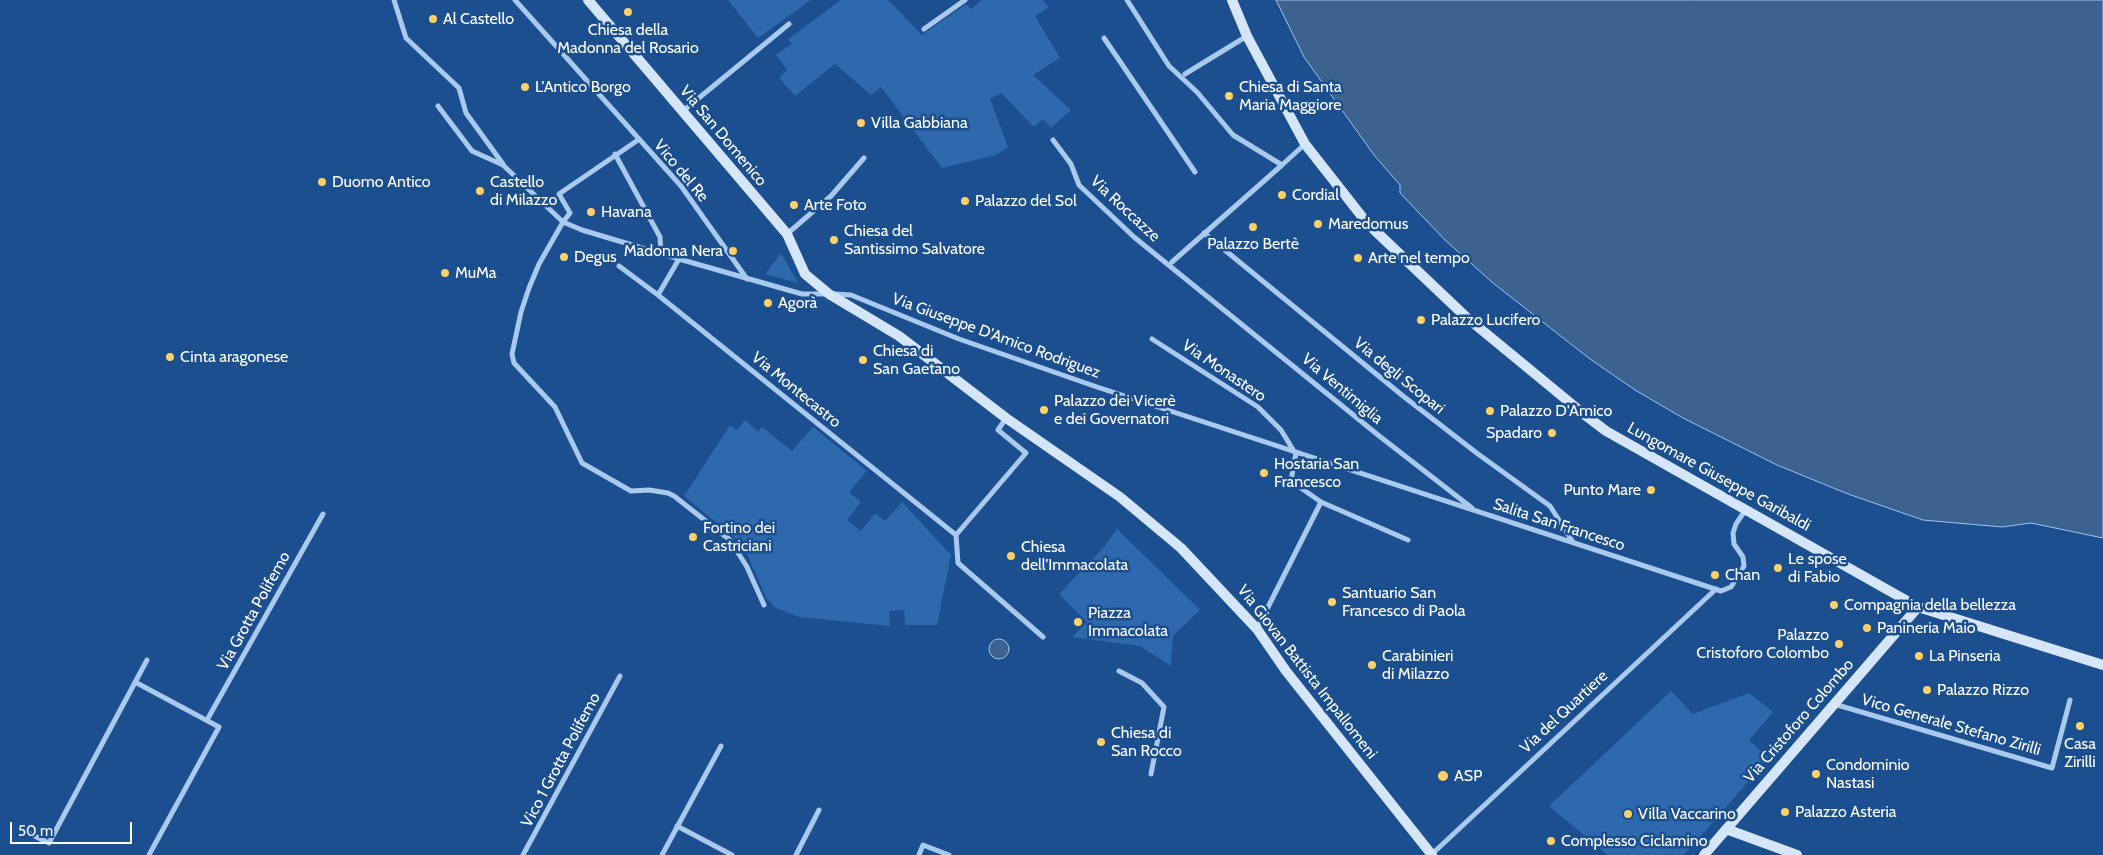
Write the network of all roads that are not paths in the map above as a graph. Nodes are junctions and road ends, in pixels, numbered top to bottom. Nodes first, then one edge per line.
1 (394, 0) edge
2 (515, 0) edge
3 (588, 0) edge
4 (965, 0) edge
5 (1127, 0) edge
6 (1232, 0) edge
7 (789, 24) dead end
8 (924, 29) dead end
9 (1247, 36) junction
10 (1104, 38) dead end
11 (1185, 74) dead end
12 (438, 106) dead end
13 (682, 111) junction
14 (638, 140) junction
15 (1053, 140) dead end
16 (1305, 144) junction
17 (615, 154) junction
18 (864, 158) dead end
19 (503, 165) junction
20 (1282, 165) junction
21 (1196, 172) dead end
22 (562, 222) junction
23 (1204, 233) junction
24 (786, 234) junction
25 (661, 254) junction
26 (679, 259) junction
27 (1172, 262) dead end
28 (619, 266) dead end
29 (747, 279) junction
30 (1193, 285) joint
31 (829, 294) junction
32 (658, 295) junction
33 (1152, 339) dead end
34 (1006, 418) junction
35 (1296, 453) junction
36 (1321, 502) junction
37 (1746, 508) junction
38 (1476, 511) junction
39 (323, 514) dead end
40 (956, 535) junction
41 (1408, 540) dead end
42 (1573, 542) junction
43 (1716, 589) junction
44 (764, 605) dead end
45 (1918, 606) junction
46 (1256, 628) junction
47 (1043, 637) dead end
48 (147, 660) dead end
49 (2103, 665) edge
50 (1119, 671) dead end
51 (620, 676) dead end
52 (135, 682) junction
53 (2070, 700) dead end
54 (1834, 704) junction
55 (207, 720) junction
56 (720, 746) dead end
57 (1151, 774) dead end
58 (819, 810) dead end
59 (677, 826) junction
60 (1726, 829) junction
61 (24, 831) dead end
62 (149, 855) edge
63 (523, 855) edge
64 (662, 855) edge
65 (732, 855) edge
66 (796, 855) edge
67 (919, 855) edge
68 (949, 855) edge
69 (1432, 855) edge
70 (1704, 855) edge
71 (1798, 855) edge

1 - 19 street
2 - 14 street, Vico del Re
3 - 13 street, Via San Domenico
4 - 8 street
5 - 20 street
6 - 9 street, Lungomare Giuseppe Garibaldi
7 - 13 street
9 - 11 street
9 - 16 street, Lungomare Giuseppe Garibaldi
10 - 21 street
12 - 19 street
13 - 24 street, Via San Domenico
14 - 17 street
14 - 29 street, Vico del Re
15 - 30 street, Via Roccazze
16 - 20 street
16 - 37 street, Lungomare Giuseppe Garibaldi
17 - 22 street
17 - 25 street
18 - 24 street
19 - 22 street
20 - 23 street
22 - 25 street, Via Giuseppe D'Amico Rodriguez
22 - 44 street
23 - 27 street
23 - 42 street, Via degli Scopari
24 - 31 street, Via San Domenico
25 - 26 street, Via Giuseppe D'Amico Rodriguez
26 - 29 street, Via Giuseppe D'Amico Rodriguez
26 - 32 street
28 - 32 street, Via Montecastro
29 - 31 street, Via Giuseppe D'Amico Rodriguez
30 - 38 street, Via Ventimiglia
31 - 34 street, Via Giovan Battista Impallomeni
31 - 35 street, Via Giuseppe D'Amico Rodriguez
32 - 40 street, Via Montecastro
33 - 35 street, Via Monastero
34 - 40 street
34 - 46 street, Via Giovan Battista Impallomeni
35 - 36 street
35 - 38 street, Salita San Francesco
36 - 41 street
36 - 46 street
37 - 43 street
37 - 45 street, Lungomare Giuseppe Garibaldi
38 - 42 street, Salita San Francesco
39 - 55 street, Via Grotta Polifemo
40 - 47 street
42 - 43 street, Salita San Francesco
43 - 69 street, Via del Quartiere
45 - 49 street, Lungomare Giuseppe Garibaldi
45 - 54 street, Via Cristoforo Colombo
46 - 69 street, Via Giovan Battista Impallomeni
48 - 52 street
50 - 57 street
51 - 63 street, Vico 1 Grotta Polifemo
52 - 55 street
52 - 61 street
53 - 54 street, Vico Generale Stefano Zirilli
54 - 60 street, Via Cristoforo Colombo
55 - 62 street
56 - 59 street
58 - 66 street
59 - 64 street
59 - 65 street
60 - 70 street, Via Cristoforo Colombo
60 - 71 street
67 - 68 street

